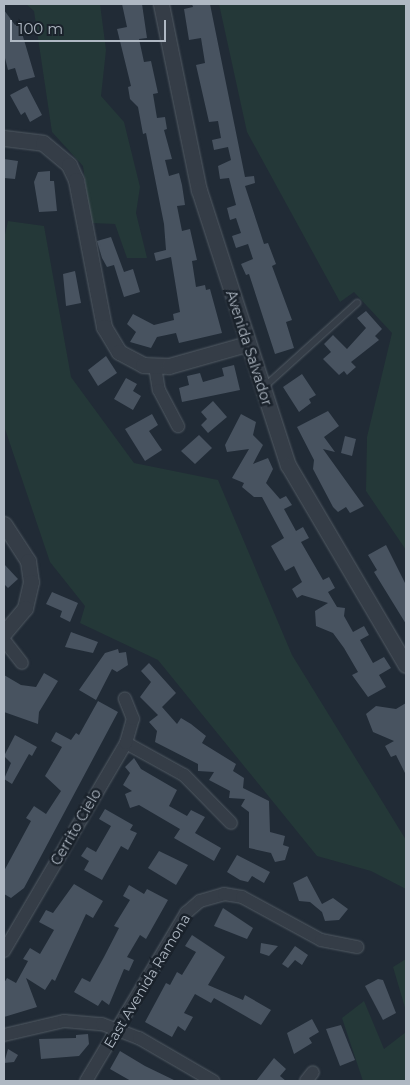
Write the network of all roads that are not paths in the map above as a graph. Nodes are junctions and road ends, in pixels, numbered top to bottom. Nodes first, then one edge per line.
1 (162, 4) edge
2 (4, 138) edge
3 (357, 303) dead end
4 (248, 344) junction
5 (155, 366) junction
6 (262, 389) junction
7 (178, 426) dead end
8 (4, 524) edge
9 (4, 633) edge
10 (4, 640) edge
11 (22, 663) dead end
12 (406, 665) edge
13 (125, 699) dead end
14 (126, 743) junction
15 (230, 823) dead end
16 (357, 947) dead end
17 (4, 952) edge
18 (117, 1029) junction
19 (4, 1035) edge
20 (86, 1081) edge
21 (213, 1081) edge

1 - 4 street, Avenida Salvador
2 - 5 street
3 - 6 lane
4 - 5 street
4 - 6 street, Avenida Salvador
5 - 7 street
6 - 12 street, Avenida Salvador
8 - 9 street
10 - 11 street
13 - 14 street, Cerrito Cielo
14 - 15 street
14 - 17 street, Cerrito Cielo
16 - 18 street, East Avenida Ramona
18 - 19 street
18 - 20 street, East Avenida Ramona
18 - 21 street

